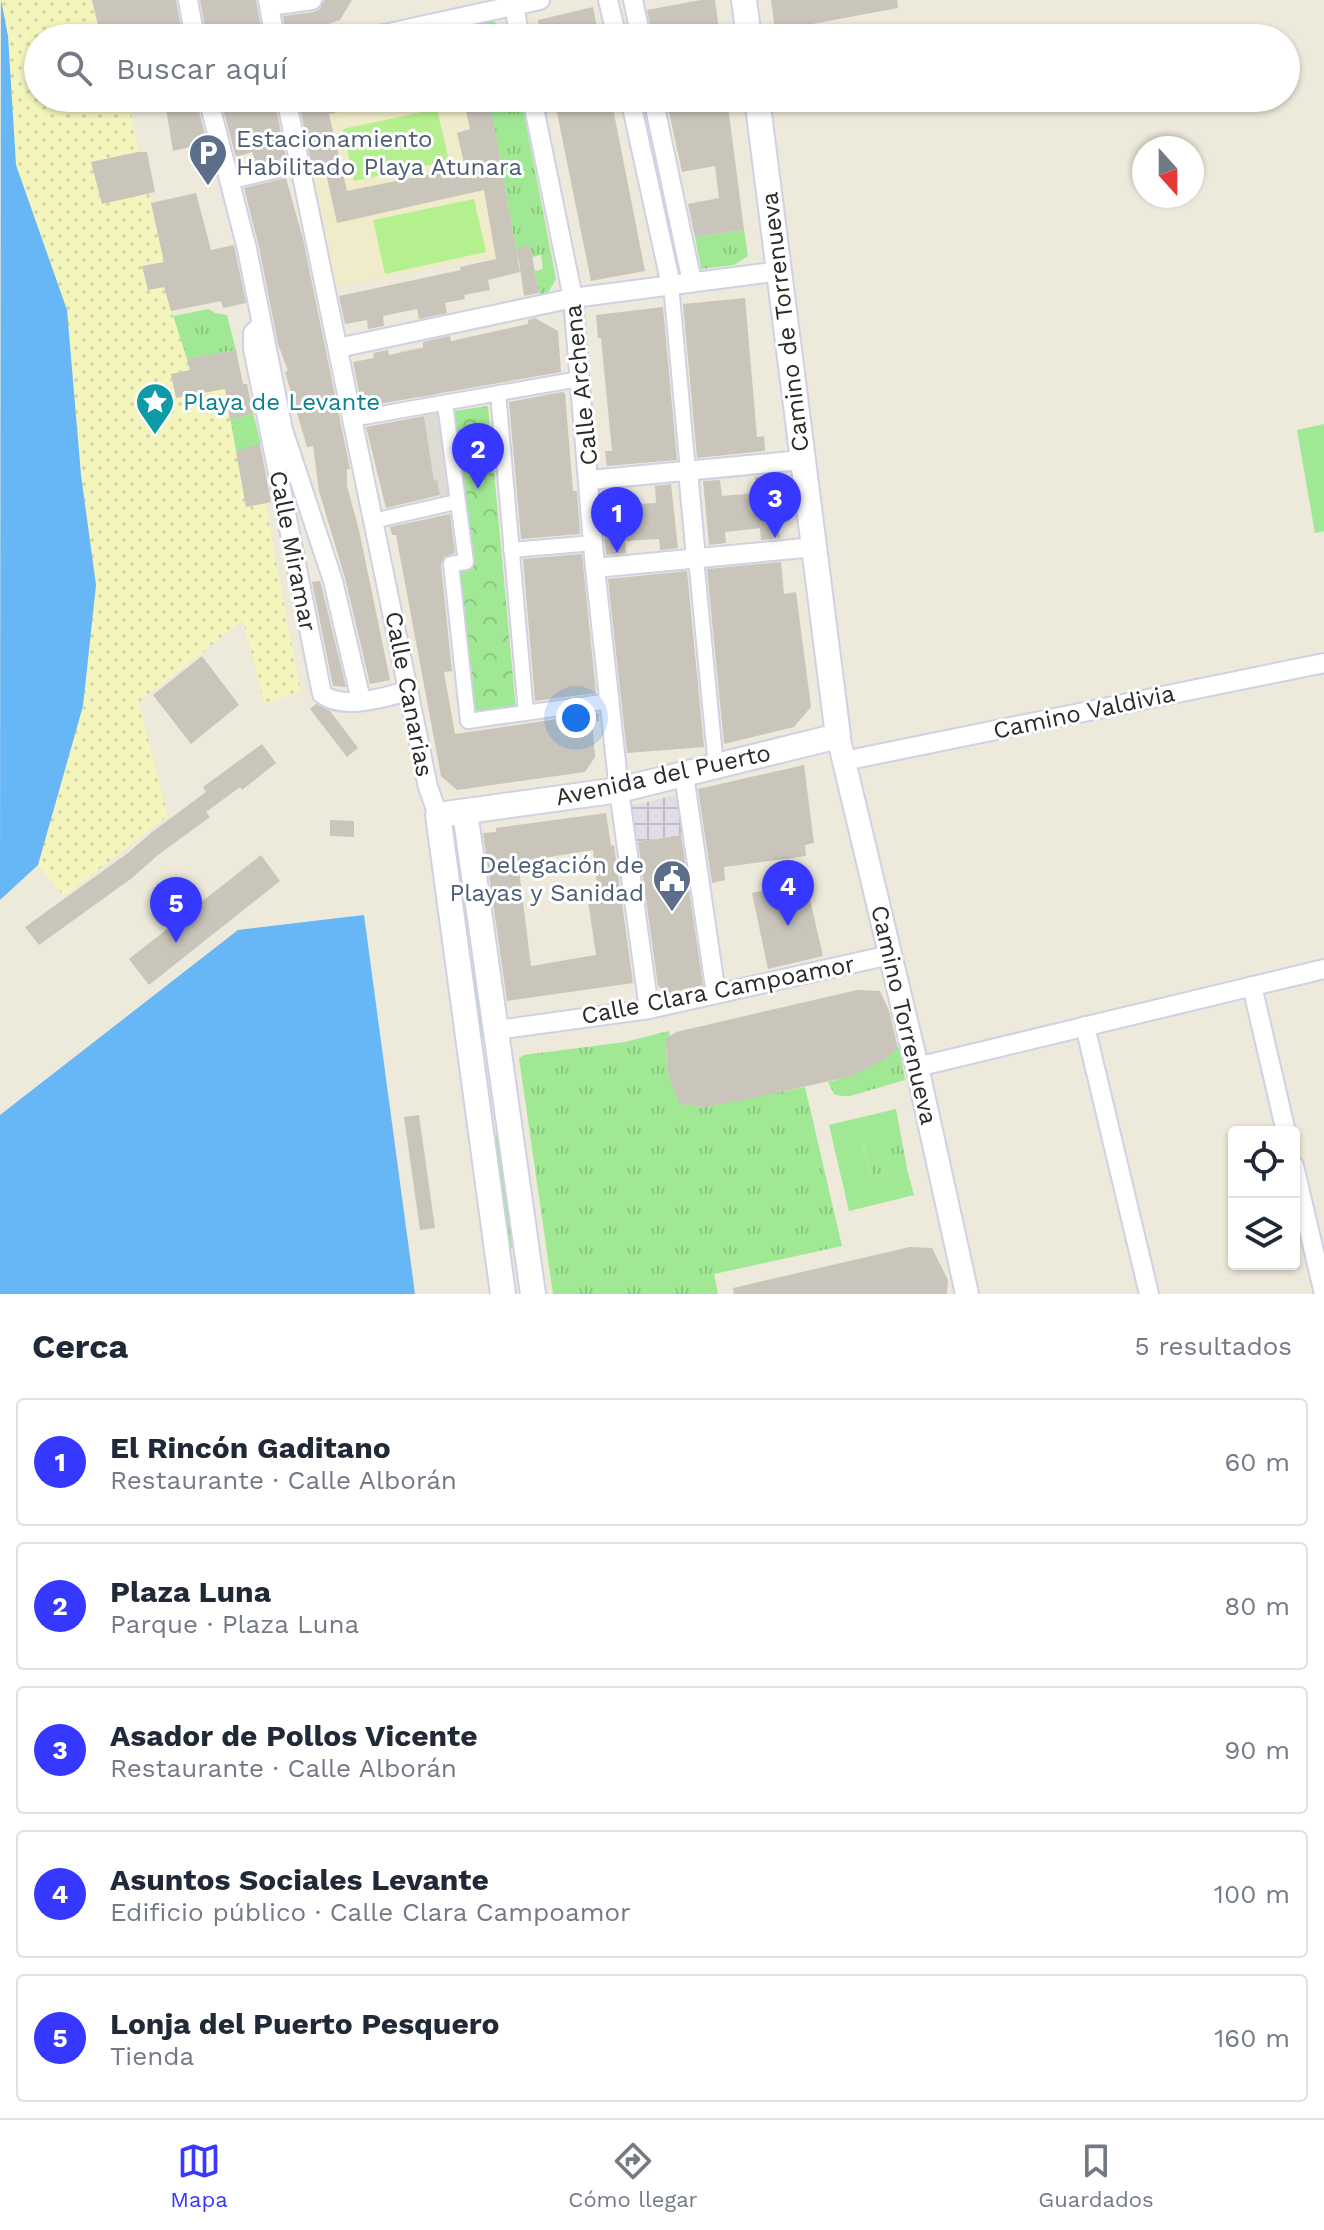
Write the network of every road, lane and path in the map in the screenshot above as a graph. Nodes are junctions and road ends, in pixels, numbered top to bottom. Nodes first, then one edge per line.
1 (188, 0) edge
2 (312, 0) edge
3 (540, 0) edge
4 (608, 0) edge
5 (633, 0) edge
6 (744, 0) edge
7 (268, 3) edge
8 (513, 3) edge
9 (192, 24) edge
10 (272, 24) edge
11 (425, 24) edge
12 (517, 24) edge
13 (614, 24) edge
14 (638, 24) edge
15 (747, 24) edge
16 (211, 112) edge
17 (289, 112) edge
18 (535, 112) edge
19 (633, 112) edge
20 (656, 112) edge
21 (759, 112) edge
22 (299, 165) junction
23 (228, 182) junction
24 (780, 271) junction
25 (692, 282) junction
26 (671, 285) junction
27 (573, 298) junction
28 (262, 325) junction
29 (338, 348) junction
30 (579, 379) junction
31 (498, 393) junction
32 (445, 404) junction
33 (352, 419) junction
34 (802, 460) junction
35 (688, 471) junction
36 (590, 480) junction
37 (456, 502) junction
38 (373, 521) junction
39 (594, 543) junction
40 (815, 547) junction
41 (511, 550) junction
42 (696, 558) junction
43 (595, 568) junction
44 (1324, 663) edge
45 (408, 691) junction
46 (361, 700) junction
47 (609, 701) junction
48 (526, 713) junction
49 (838, 736) junction
50 (844, 761) junction
51 (716, 767) junction
52 (684, 775) junction
53 (619, 790) junction
54 (465, 812) junction
55 (438, 815) junction
56 (890, 955) junction
57 (1324, 969) edge
58 (1252, 986) junction
59 (716, 994) junction
60 (649, 1009) junction
61 (1085, 1026) junction
62 (497, 1030) junction
63 (917, 1067) junction
64 (1285, 1126) edge
65 (1300, 1192) edge
66 (503, 1294) edge
67 (533, 1294) edge
68 (967, 1294) edge
69 (1149, 1294) edge
70 (1324, 1294) edge

1 - 9 street
2 - 7 street
3 - 8 street
4 - 13 street
5 - 14 street
6 - 15 main road
7 - 10 street
8 - 11 street
8 - 12 street
16 - 23 street
17 - 22 street, Calle Canarias
18 - 27 street, Calle Archena
19 - 26 street
20 - 25 street
21 - 24 main road, Camino de Torrenueva
22 - 23 street
22 - 29 street, Calle Canarias
23 - 28 street
24 - 25 street
24 - 34 main road, Camino de Torrenueva
25 - 26 street
26 - 27 street
26 - 35 street
27 - 29 street
27 - 30 street, Calle Archena
28 - 46 street
28 - 46 street, Calle Miramar
29 - 33 street, Calle Canarias
30 - 31 street
30 - 36 street, Calle Archena
31 - 32 street
31 - 41 street
32 - 33 street
32 - 37 street
33 - 38 street, Calle Canarias
34 - 35 street
34 - 40 main road, Camino de Torrenueva
35 - 36 street
35 - 42 street
36 - 39 street, Calle Archena
37 - 38 street
37 - 48 street
38 - 45 street, Calle Canarias
39 - 41 street
39 - 43 street, Calle Archena
40 - 42 street
40 - 49 main road, Camino de Torrenueva
41 - 48 street
42 - 43 street
42 - 51 street
43 - 47 street, Calle Archena
44 - 50 street, Camino Valdivia
45 - 46 street, Calle Miramar
45 - 55 street, Calle Canarias
47 - 48 street
47 - 53 street, Calle Archena
49 - 50 street, Camino Torrenueva
49 - 51 main road, Avenida del Puerto
50 - 56 street, Camino Torrenueva
51 - 52 main road, Avenida del Puerto
52 - 53 main road, Avenida del Puerto
52 - 59 street
53 - 54 main road, Avenida del Puerto
53 - 60 street, Calle Archena
54 - 55 main road, Avenida del Puerto
54 - 62 main road
55 - 66 main road, Calle Canarias
56 - 59 street, Calle Clara Campoamor
56 - 63 street, Camino Torrenueva
57 - 58 street
58 - 61 street
58 - 64 street
59 - 60 street, Calle Clara Campoamor
60 - 62 street, Calle Clara Campoamor
61 - 63 street
61 - 69 street
62 - 67 main road
63 - 68 street, Camino Torrenueva
65 - 70 street

